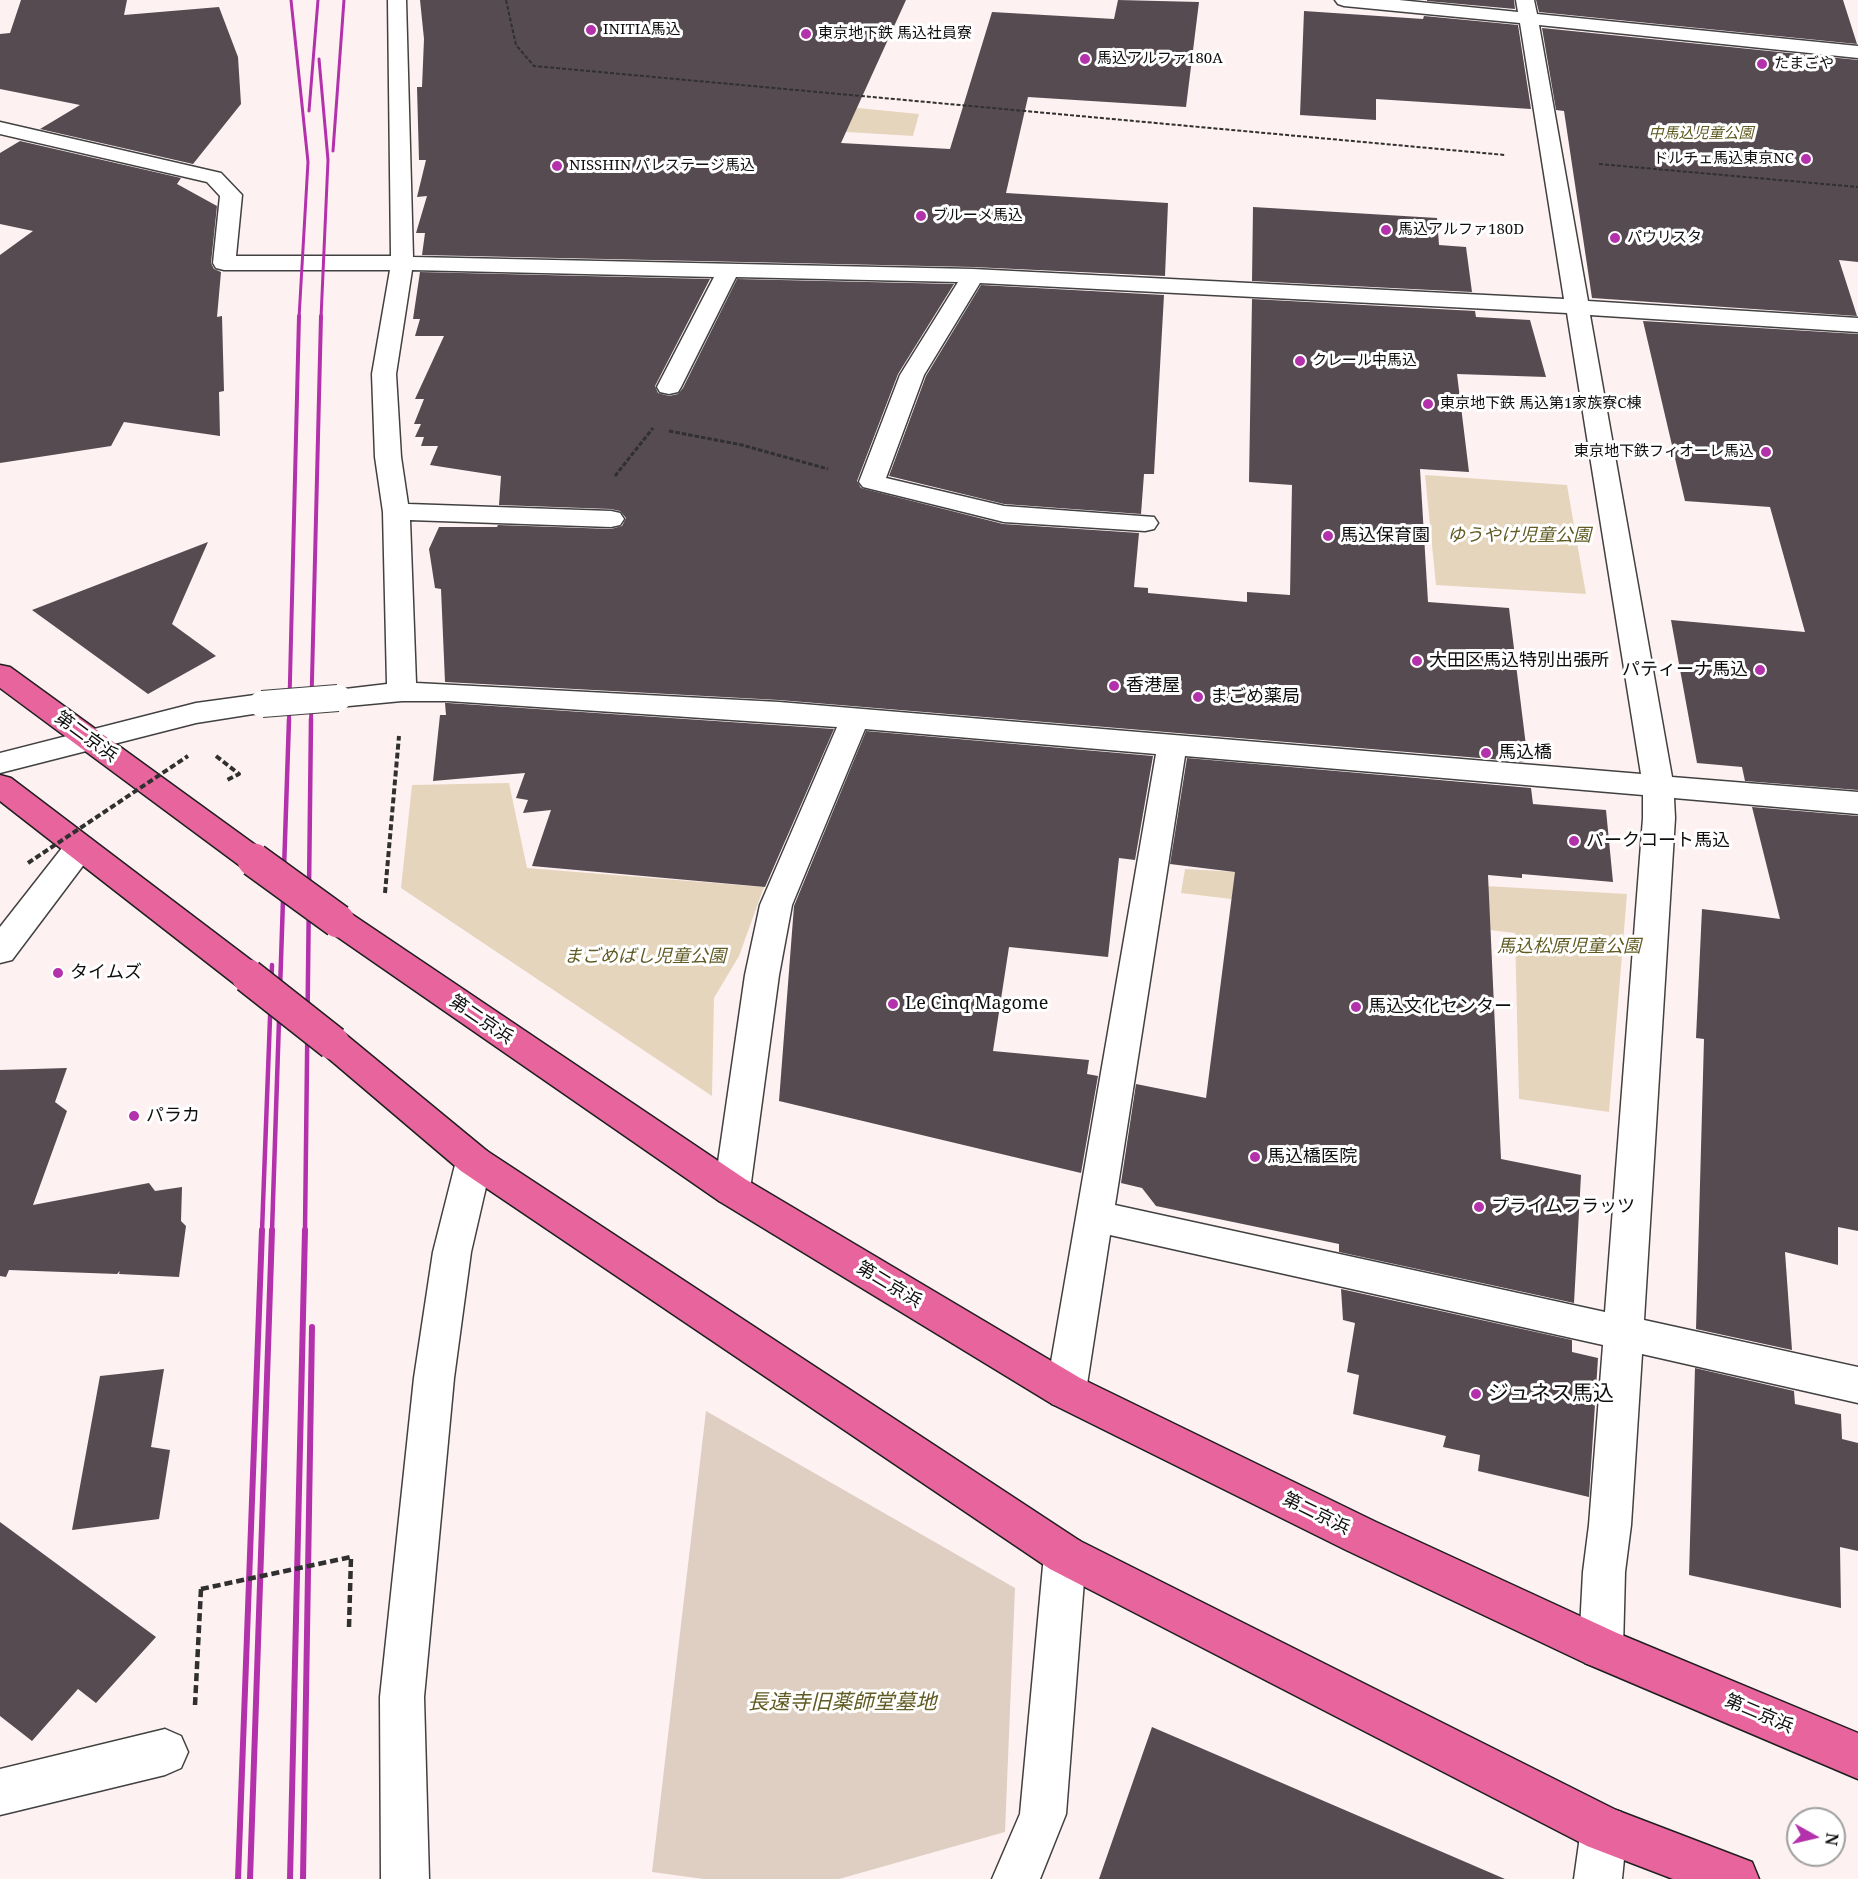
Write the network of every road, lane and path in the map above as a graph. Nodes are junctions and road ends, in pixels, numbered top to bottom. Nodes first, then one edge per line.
1 (397, 0) edge
2 (506, 0) edge
3 (1344, 0) edge
4 (1527, 10) edge
5 (1858, 52) edge
6 (0, 128) edge
7 (1553, 160) junction
8 (1858, 188) edge
9 (402, 263) junction
10 (728, 272) junction
11 (973, 276) junction
12 (1577, 307) junction
13 (1858, 325) edge
14 (669, 387) dead end
15 (872, 482) junction
16 (396, 512) junction
17 (600, 518) joint
18 (1145, 523) dead end
19 (0, 674) edge
20 (402, 692) junction
21 (855, 718) junction
22 (88, 739) junction
23 (1172, 745) junction
24 (214, 755) dead end
25 (198, 762) dead end
26 (0, 763) edge
27 (218, 774) dead end
28 (1658, 784) junction
29 (0, 785) edge
30 (1858, 802) edge
31 (80, 847) junction
32 (28, 863) dead end
33 (385, 893) dead end
34 (0, 951) edge
35 (474, 1161) junction
36 (732, 1190) junction
37 (1095, 1216) junction
38 (1624, 1334) junction
39 (1858, 1385) edge
40 (1066, 1391) junction
41 (1065, 1555) junction
42 (351, 1557) dead end
43 (1601, 1648) junction
44 (165, 1752) joint
45 (1858, 1756) edge
46 (0, 1792) edge
47 (1604, 1829) junction
48 (405, 1879) edge
49 (1016, 1879) edge
50 (1599, 1879) edge
51 (1735, 1879) edge

1 - 9 street
2 - 7 path
3 - 4 street
4 - 5 street
4 - 7 street
6 - 9 street
7 - 8 path
7 - 12 street
9 - 10 street
9 - 16 street
10 - 11 street
10 - 14 street
11 - 12 street
11 - 15 street
12 - 13 street
12 - 28 street
15 - 17 path
15 - 18 street
16 - 17 street
16 - 20 street
19 - 22 highway, 第二京浜
20 - 21 street
20 - 22 street, bridge
20 - 33 path
21 - 23 street
21 - 36 street
22 - 26 street
22 - 36 highway, 第二京浜, bridge
23 - 28 street
23 - 37 street
24 - 27 path
25 - 32 path, bridge
28 - 30 street
28 - 38 street
29 - 31 highway
31 - 34 street
31 - 35 highway, bridge
35 - 41 highway
35 - 48 street
36 - 40 highway, 第二京浜
37 - 38 street
37 - 40 street
38 - 39 street
38 - 43 street
40 - 43 highway, 第二京浜
41 - 47 highway
41 - 49 street
42 - 44 path, bridge
43 - 45 highway, 第二京浜
44 - 46 street
47 - 50 street
47 - 51 highway

